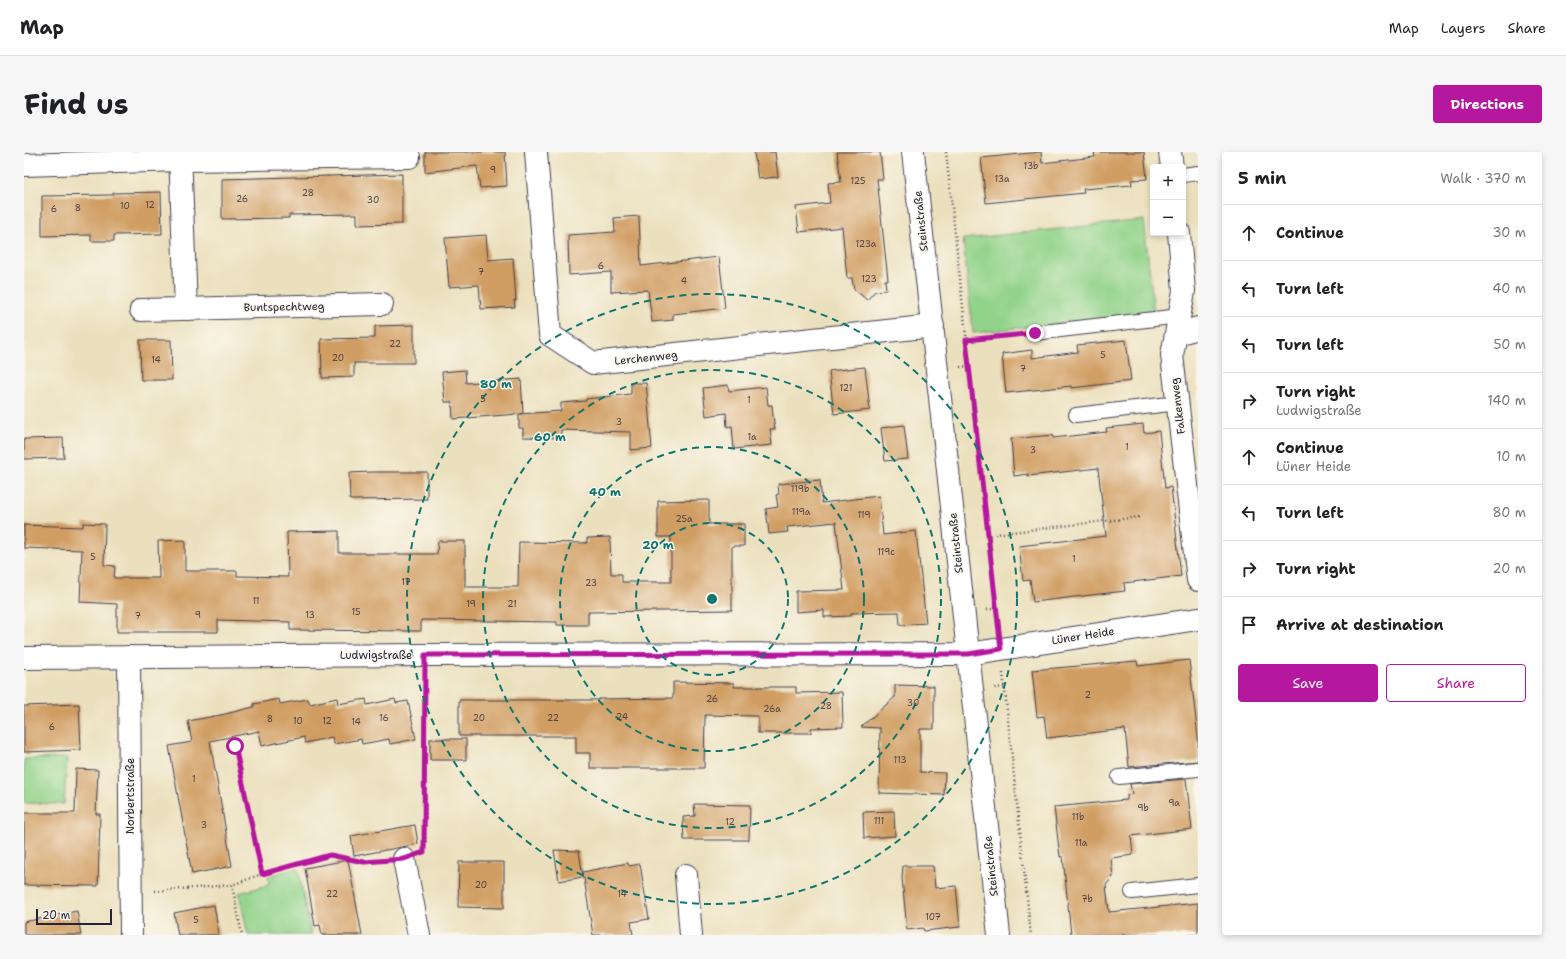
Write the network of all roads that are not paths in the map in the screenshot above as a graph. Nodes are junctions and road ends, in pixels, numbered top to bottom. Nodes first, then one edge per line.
1 (536, 152) edge
2 (913, 152) edge
3 (1170, 152) edge
4 (180, 156) edge
5 (409, 157) dead end
6 (1172, 164) edge
7 (24, 165) edge
8 (1198, 173) edge
9 (1186, 175) edge
10 (1179, 236) edge
11 (382, 304) dead end
12 (186, 309) junction
13 (141, 310) dead end
14 (1179, 325) junction
15 (933, 326) junction
16 (1198, 328) edge
17 (1035, 333) road end
18 (1178, 403) junction
19 (1076, 415) dead end
20 (1198, 580) edge
21 (1198, 619) edge
22 (968, 654) junction
23 (129, 657) junction
24 (24, 658) edge
25 (1198, 769) edge
26 (1119, 777) dead end
27 (404, 859) road end
28 (686, 875) dead end
29 (1198, 885) edge
30 (1132, 892) dead end
31 (131, 935) edge
32 (419, 935) edge
33 (690, 935) edge
34 (999, 935) edge

1 - 15 street, Lerchenweg
2 - 15 street, Steinstraße
3 - 6 street
4 - 5 street
4 - 7 street
4 - 12 street
8 - 9 lane
10 - 14 street, Falkenweg
11 - 12 street, Buntspechtweg
12 - 13 street, Buntspechtweg
14 - 16 street
14 - 17 lane
14 - 18 street, Falkenweg
15 - 22 street, Steinstraße
18 - 19 lane
18 - 20 street, Falkenweg
21 - 22 street, Lüner Heide
22 - 23 street, Ludwigstraße
22 - 34 street, Steinstraße
23 - 24 street, Ludwigstraße
23 - 31 street, Norbertstraße
25 - 26 lane
27 - 32 street
28 - 33 street
29 - 30 lane

